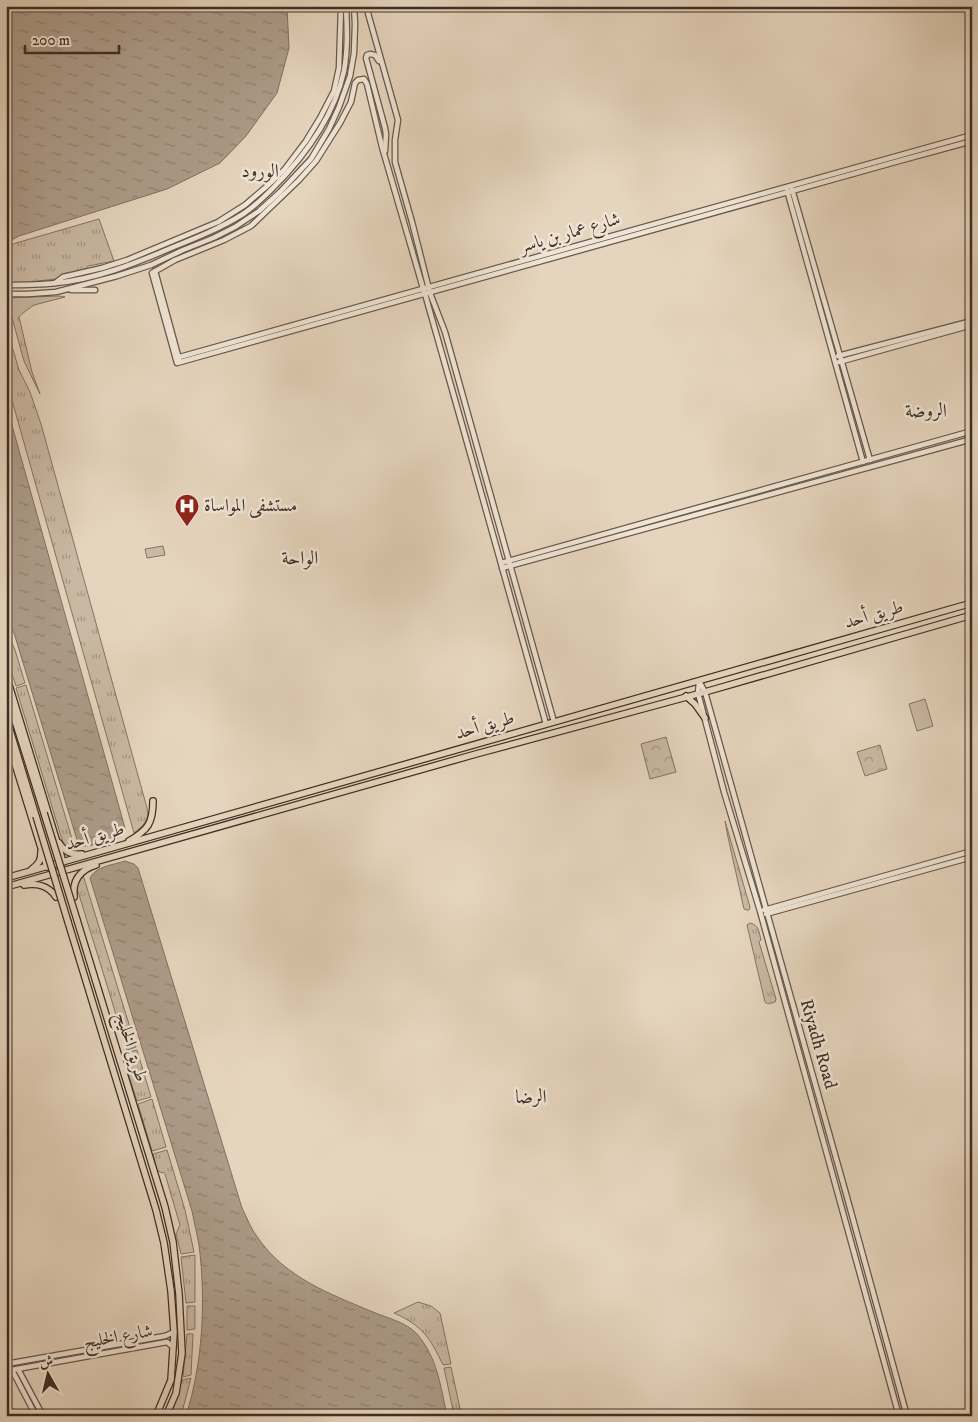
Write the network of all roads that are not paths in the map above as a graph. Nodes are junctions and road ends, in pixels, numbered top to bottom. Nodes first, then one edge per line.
1 (341, 6) edge
2 (346, 6) edge
3 (354, 6) edge
4 (366, 6) edge
5 (382, 66) junction
6 (972, 135) edge
7 (972, 141) edge
8 (384, 156) junction
9 (789, 185) junction
10 (790, 191) junction
11 (238, 211) junction
12 (240, 216) junction
13 (55, 284) junction
14 (6, 285) edge
15 (426, 287) junction
16 (64, 290) junction
17 (95, 290) dead end
18 (427, 293) junction
19 (6, 294) edge
20 (972, 321) edge
21 (972, 325) edge
22 (841, 358) junction
23 (178, 360) junction
24 (835, 360) junction
25 (972, 431) edge
26 (972, 439) edge
27 (870, 459) junction
28 (863, 461) junction
29 (871, 466) junction
30 (864, 468) junction
31 (509, 563) junction
32 (502, 565) junction
33 (972, 603) edge
34 (972, 615) edge
35 (7, 678) edge
36 (699, 681) junction
37 (6, 692) edge
38 (702, 692) junction
39 (686, 696) junction
40 (6, 718) edge
41 (705, 718) junction
42 (554, 722) junction
43 (546, 724) junction
44 (6, 728) edge
45 (9, 737) edge
46 (153, 801) dead end
47 (57, 841) junction
48 (40, 843) junction
49 (122, 845) junction
50 (972, 851) edge
51 (94, 853) junction
52 (972, 857) edge
53 (104, 859) junction
54 (63, 862) junction
55 (47, 866) junction
56 (29, 872) junction
57 (6, 878) edge
58 (14, 884) junction
59 (6, 887) edge
60 (74, 896) dead end
61 (56, 897) dead end
62 (767, 912) junction
63 (760, 914) junction
64 (174, 1332) junction
65 (173, 1347) junction
66 (6, 1364) edge
67 (18, 1368) junction
68 (9, 1370) edge
69 (36, 1416) edge
70 (42, 1416) edge
71 (156, 1416) edge
72 (166, 1416) edge
73 (899, 1416) edge
74 (907, 1416) edge

1 - 11 street
2 - 12 street
3 - 16 street
4 - 5 street
5 - 8 street
5 - 15 street
6 - 9 street, شارع عمار بن ياسر
7 - 10 street, شارع عمار بن ياسر
8 - 15 street
8 - 23 street
9 - 10 street
9 - 15 street, شارع عمار بن ياسر
10 - 18 street, شارع عمار بن ياسر
10 - 22 street
10 - 24 street
11 - 12 street
11 - 13 street
12 - 13 street
13 - 14 street
15 - 18 street
15 - 23 street, شارع عمار بن ياسر
16 - 17 street
16 - 19 street
18 - 23 street, شارع عمار بن ياسر
18 - 31 street
18 - 32 street
20 - 22 street
21 - 22 street
22 - 24 street
22 - 27 street
24 - 28 street
25 - 27 street
26 - 29 street
27 - 28 street
27 - 29 street
28 - 30 street
28 - 31 street
29 - 30 street
30 - 31 street
31 - 32 street
31 - 42 street
32 - 43 street
33 - 36 main road, طريق أحد
34 - 38 main road, طريق أحد
35 - 47 main road
36 - 38 street
36 - 42 main road, طريق أحد
37 - 72 main road, طريق الخليج, bridge
38 - 39 main road, طريق أحد
38 - 41 street
38 - 62 street, Riyadh Road
39 - 41 main road
39 - 53 main road, طريق أحد
40 - 45 main road, طريق الخليج
41 - 63 street
42 - 43 main road, طريق أحد
43 - 49 main road, طريق أحد
44 - 45 main road
45 - 48 main road
45 - 64 main road, طريق الخليج, bridge
46 - 49 main road
47 - 48 main road
47 - 51 main road
47 - 54 main road
48 - 55 main road
48 - 56 main road
49 - 51 main road, طريق أحد
50 - 62 street
51 - 54 main road, طريق أحد
52 - 62 street
53 - 58 main road, طريق أحد
53 - 60 main road
54 - 55 main road, طريق أحد
55 - 56 main road, طريق أحد
56 - 57 main road, طريق أحد
58 - 59 main road, طريق أحد
58 - 61 main road
62 - 63 street
62 - 74 street, Riyadh Road
63 - 73 street
64 - 65 main road, طريق الخليج
64 - 66 street
65 - 67 street, شارع الخليج
65 - 71 main road, طريق الخليج
67 - 68 street, شارع الخليج
67 - 70 street
68 - 69 street

